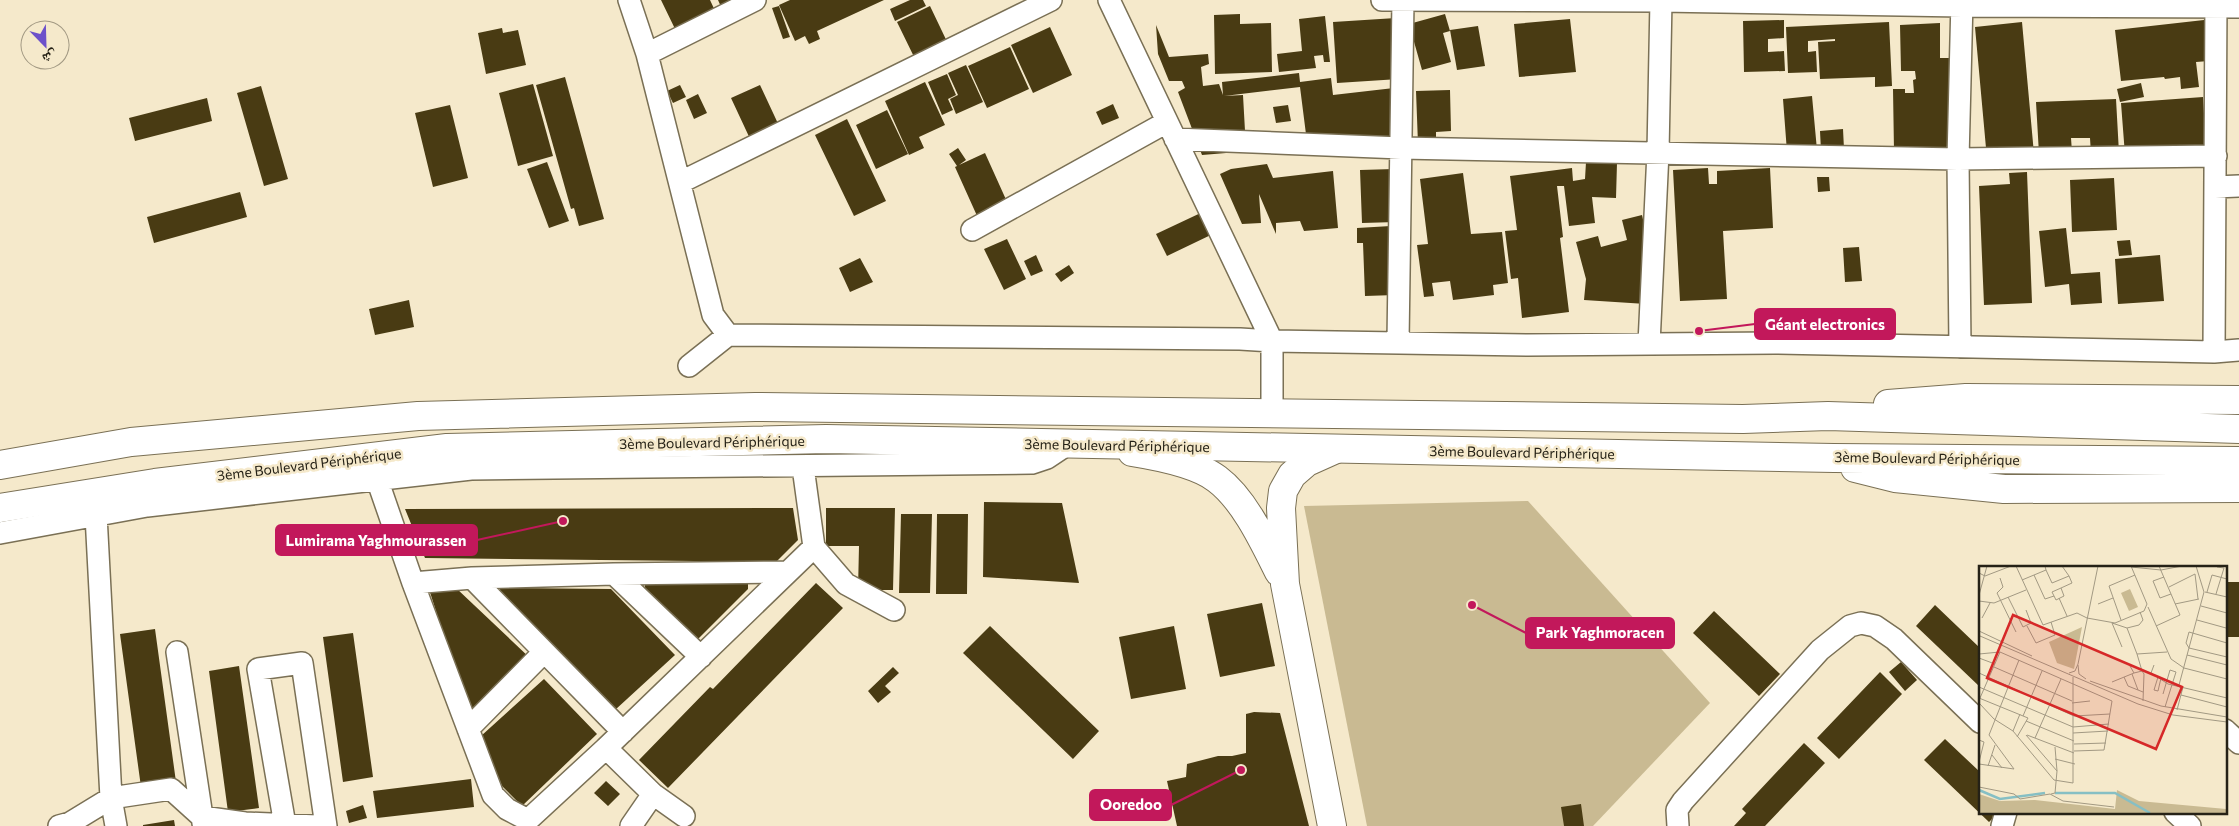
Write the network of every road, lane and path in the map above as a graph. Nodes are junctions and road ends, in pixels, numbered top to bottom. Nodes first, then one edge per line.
1 (629, 0) edge
2 (755, 0) edge
3 (1051, 0) edge
4 (1109, 0) edge
5 (1382, 0) edge
6 (1403, 0) edge
7 (1661, 1) edge
8 (1962, 3) edge
9 (2216, 3) edge
10 (2239, 7) edge
11 (648, 54) junction
12 (1171, 130) junction
13 (1401, 148) junction
14 (1658, 152) junction
15 (2216, 156) junction
16 (1958, 159) junction
17 (682, 182) junction
18 (2215, 186) junction
19 (2239, 186) edge
20 (972, 230) dead end
21 (728, 335) junction
22 (1272, 341) junction
23 (1398, 342) junction
24 (1649, 344) junction
25 (1960, 347) junction
26 (2239, 350) edge
27 (2214, 352) junction
28 (689, 366) dead end
29 (2239, 400) edge
30 (1272, 412) junction
31 (1828, 416) junction
32 (2239, 429) edge
33 (1068, 444) junction
34 (1336, 449) junction
35 (1834, 458) junction
36 (2239, 461) edge
37 (0, 465) edge
38 (803, 467) junction
39 (377, 480) junction
40 (2239, 488) edge
41 (0, 508) edge
42 (96, 515) junction
43 (0, 532) edge
44 (814, 547) junction
45 (788, 572) junction
46 (614, 574) junction
47 (472, 578) junction
48 (413, 583) junction
49 (1285, 584) junction
50 (894, 610) dead end
51 (177, 652) dead end
52 (544, 652) junction
53 (701, 657) junction
54 (1979, 721) edge
55 (468, 729) junction
56 (2226, 731) edge
57 (623, 732) junction
58 (2239, 743) edge
59 (606, 748) junction
60 (653, 794) junction
61 (111, 798) junction
62 (2177, 814) edge
63 (684, 816) dead end
64 (203, 821) edge
65 (532, 823) edge
66 (285, 825) junction
67 (59, 826) edge
68 (116, 826) edge
69 (317, 826) edge
70 (326, 826) edge
71 (631, 826) edge
72 (1332, 826) edge
73 (1678, 826) edge
74 (2190, 826) edge

1 - 11 street
2 - 11 street
3 - 17 street
4 - 12 street
5 - 6 street
6 - 7 street
6 - 13 street
7 - 8 street
7 - 14 street
8 - 9 street
8 - 16 street
9 - 10 street
9 - 15 street
11 - 17 street
12 - 13 street
12 - 20 street
12 - 22 street
13 - 14 street
13 - 23 street
14 - 16 street
14 - 24 street
15 - 16 street
15 - 18 street
16 - 25 street
17 - 21 street
18 - 19 street
18 - 27 street
21 - 22 street
21 - 28 street
22 - 23 street
22 - 30 street
23 - 24 street
24 - 25 street
25 - 27 street
26 - 27 street
29 - 31 main road
30 - 31 main road
30 - 37 main road
31 - 32 main road
33 - 34 main road, 3ème Boulevard Périphérique
33 - 38 street
33 - 41 main road, 3ème Boulevard Périphérique
33 - 49 main road
34 - 35 main road, 3ème Boulevard Périphérique
34 - 49 main road
35 - 36 main road, 3ème Boulevard Périphérique
35 - 40 main road
38 - 39 street
38 - 44 street
39 - 42 street
39 - 48 street
42 - 43 street
42 - 61 street
44 - 45 street
44 - 50 street
45 - 46 street
45 - 53 street
46 - 47 street
46 - 53 street
47 - 48 street
47 - 52 street
48 - 55 street
49 - 72 main road
51 - 64 street
52 - 55 street
52 - 57 street
53 - 57 street
54 - 73 street
55 - 65 street
56 - 58 street
57 - 59 street
59 - 60 street
59 - 65 street
60 - 63 street
60 - 71 street
61 - 64 street
61 - 67 street
61 - 68 street
62 - 74 street
64 - 66 street
66 - 69 street
66 - 70 street

